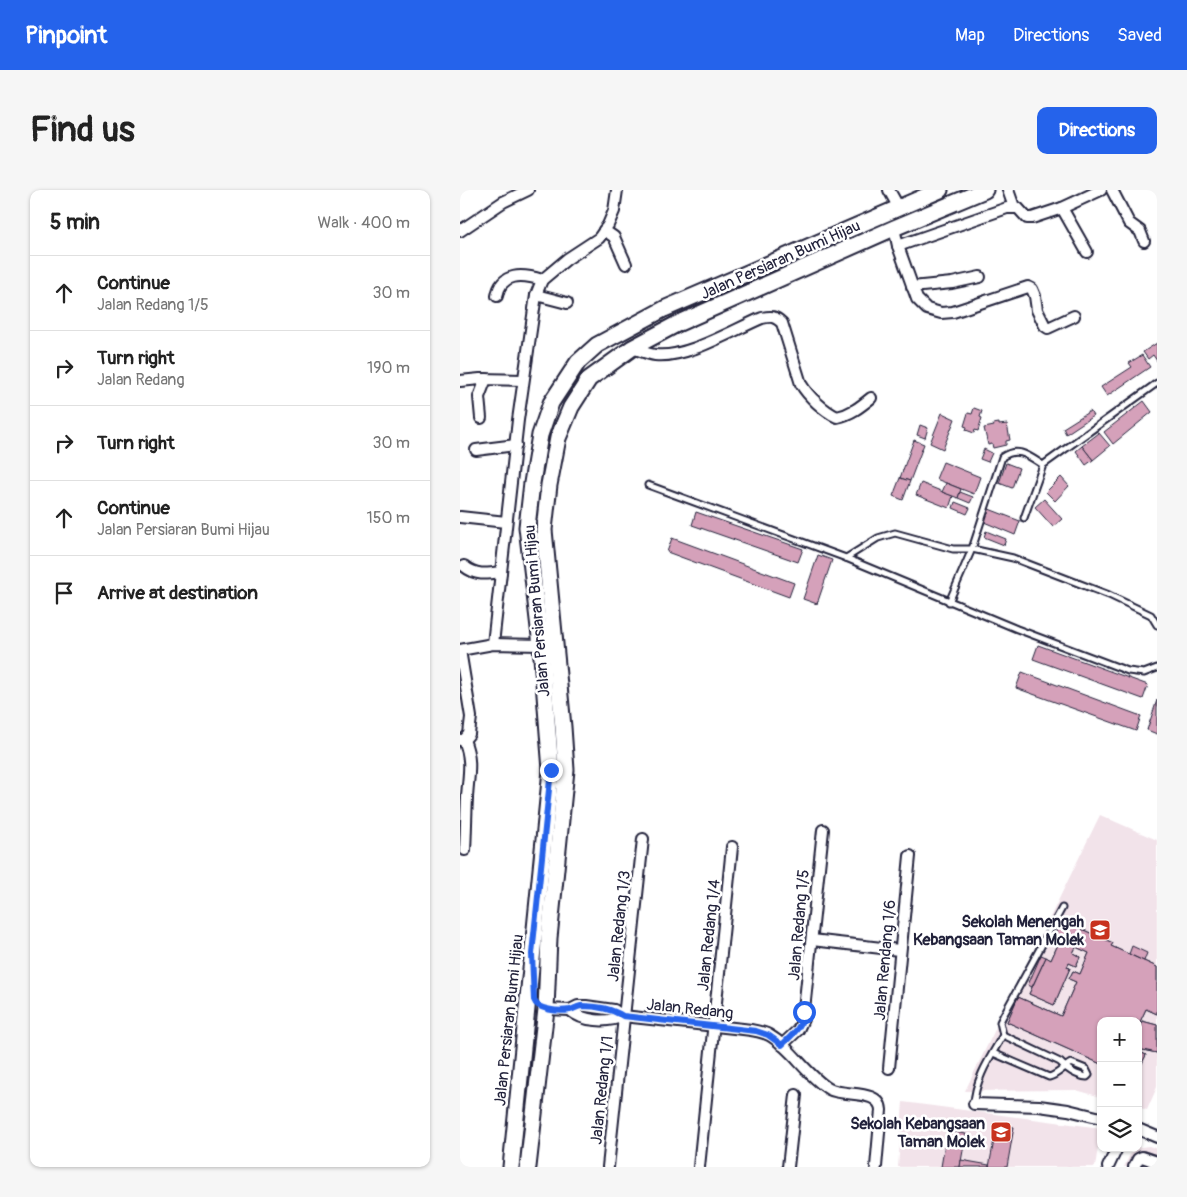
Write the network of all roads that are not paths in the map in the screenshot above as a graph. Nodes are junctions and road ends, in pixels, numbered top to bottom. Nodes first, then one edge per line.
1 (528, 190) edge
2 (617, 190) edge
3 (888, 190) edge
4 (940, 190) edge
5 (985, 190) edge
6 (1008, 190) edge
7 (1102, 190) edge
8 (1112, 190) edge
9 (899, 208) junction
10 (1014, 208) junction
11 (1062, 208) junction
12 (894, 228) junction
13 (604, 230) junction
14 (460, 231) edge
15 (1144, 241) dead end
16 (898, 246) junction
17 (1087, 252) dead end
18 (626, 264) dead end
19 (980, 277) dead end
20 (542, 280) junction
21 (912, 287) junction
22 (536, 295) junction
23 (497, 296) dead end
24 (567, 303) dead end
25 (1074, 316) dead end
26 (632, 348) junction
27 (486, 379) junction
28 (460, 380) edge
29 (523, 380) junction
30 (1157, 383) edge
31 (871, 398) dead end
32 (481, 418) dead end
33 (516, 444) junction
34 (476, 450) dead end
35 (1043, 465) junction
36 (648, 485) dead end
37 (460, 517) edge
38 (1024, 518) dead end
39 (506, 522) junction
40 (972, 549) junction
41 (846, 558) junction
42 (464, 566) dead end
43 (501, 572) junction
44 (948, 602) junction
45 (1157, 625) edge
46 (492, 644) junction
47 (541, 645) junction
48 (460, 650) edge
49 (1157, 668) edge
50 (462, 740) edge
51 (823, 830) dead end
52 (643, 839) dead end
53 (732, 847) dead end
54 (465, 850) dead end
55 (910, 856) dead end
56 (1062, 908) dead end
57 (812, 940) junction
58 (899, 950) junction
59 (532, 965) junction
60 (546, 1009) junction
61 (623, 1016) junction
62 (713, 1026) junction
63 (1003, 1035) junction
64 (782, 1045) junction
65 (993, 1053) junction
66 (521, 1059) junction
67 (889, 1068) dead end
68 (796, 1096) dead end
69 (974, 1104) joint
70 (1097, 1117) edge
71 (1142, 1131) edge
72 (1157, 1137) edge
73 (1115, 1152) edge
74 (1157, 1162) edge
75 (511, 1167) edge
76 (528, 1167) edge
77 (608, 1167) edge
78 (699, 1167) edge
79 (788, 1167) edge
80 (876, 1167) edge
81 (1108, 1167) edge
82 (1134, 1167) edge

1 - 14 street
2 - 13 street
3 - 9 street
4 - 9 main road, Jalan Persiaran Bumi Hijau
5 - 12 main road, Jalan Persiaran Bumi Hijau
6 - 10 street
7 - 11 street
8 - 15 street
9 - 47 main road, Jalan Persiaran Bumi Hijau
10 - 11 street
10 - 16 street
11 - 17 street
12 - 16 street
12 - 26 main road, Jalan Persiaran Bumi Hijau
13 - 18 street
13 - 20 street
16 - 21 street
19 - 21 street
20 - 22 street
20 - 23 street
21 - 25 street
22 - 24 street
22 - 29 street
26 - 31 street
26 - 60 main road, Jalan Persiaran Bumi Hijau
27 - 28 street
27 - 29 street
27 - 32 street
29 - 33 street
30 - 35 lane
33 - 34 street
33 - 39 street
35 - 38 lane
35 - 40 lane
36 - 41 lane
37 - 39 street
39 - 43 street
40 - 41 lane
40 - 44 lane
40 - 45 lane
41 - 44 lane
42 - 43 street
43 - 46 street
44 - 49 lane
46 - 47 street
46 - 48 street
47 - 59 main road, Jalan Persiaran Bumi Hijau
48 - 50 street
50 - 54 street
51 - 57 street, Jalan Redang 1/5
52 - 61 street, Jalan Redang 1/3
53 - 62 street, Jalan Redang 1/4
55 - 58 street, Jalan Rendang 1/6
56 - 63 lane
57 - 58 street
57 - 64 street, Jalan Redang 1/5
58 - 67 street, Jalan Rendang 1/6
59 - 60 main road
59 - 66 main road, Jalan Persiaran Bumi Hijau
60 - 61 street, Jalan Redang
60 - 66 main road
60 - 76 main road, Jalan Persiaran Bumi Hijau
61 - 62 street, Jalan Redang
61 - 77 street, Jalan Redang 1/1
62 - 64 street, Jalan Redang
62 - 78 street, Jalan Redang 1/4
63 - 65 lane
63 - 65 lane
64 - 80 street, Jalan Redang
65 - 69 lane
66 - 75 main road, Jalan Persiaran Bumi Hijau
68 - 79 street
69 - 70 street
71 - 72 street
73 - 81 street
74 - 82 street

